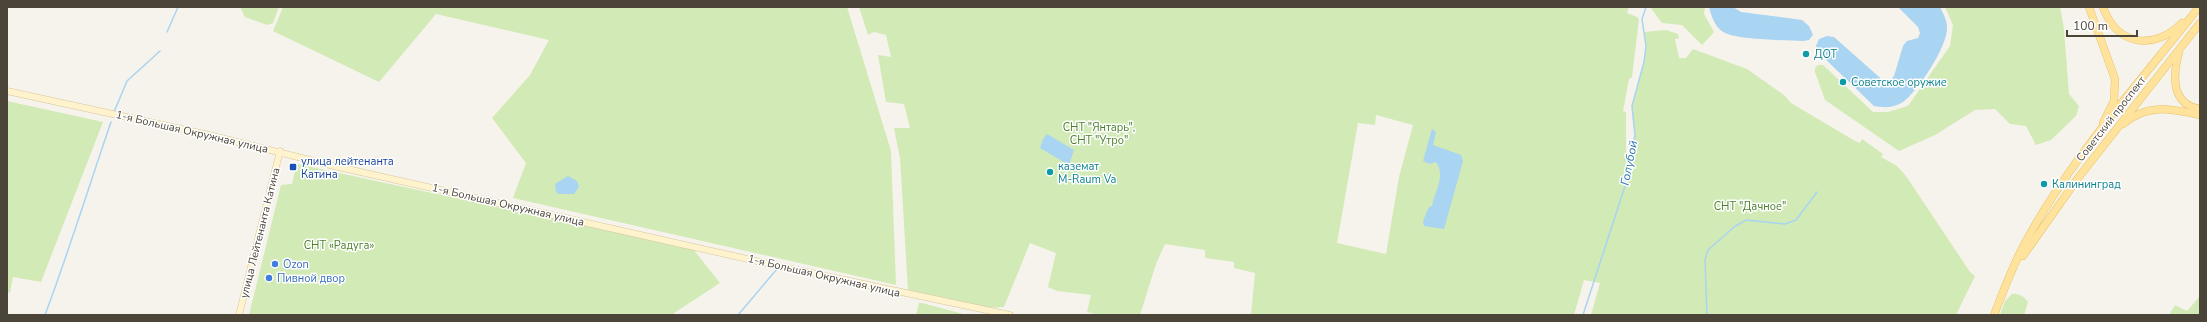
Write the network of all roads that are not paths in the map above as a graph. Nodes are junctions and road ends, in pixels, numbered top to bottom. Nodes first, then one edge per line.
1 (2089, 7) edge
2 (2103, 7) edge
3 (2198, 7) edge
4 (2200, 23) edge
5 (2180, 48) junction
6 (7, 91) edge
7 (2200, 109) edge
8 (2200, 115) edge
9 (2111, 135) junction
10 (280, 151) junction
11 (2085, 152) junction
12 (2009, 279) junction
13 (239, 315) edge
14 (1010, 315) edge
15 (1994, 315) edge

1 - 11 main road
2 - 3 main road
3 - 11 main road, Советский проспект
4 - 5 main road, Советский проспект
5 - 7 main road
5 - 9 main road, Советский проспект
6 - 10 street, 1-я Большая Окружная улица
8 - 9 main road
9 - 12 main road, Советский проспект
10 - 13 street, улица Лейтенанта Катина
10 - 14 street, 1-я Большая Окружная улица
11 - 12 main road, Советский проспект
12 - 15 main road, Советский проспект

